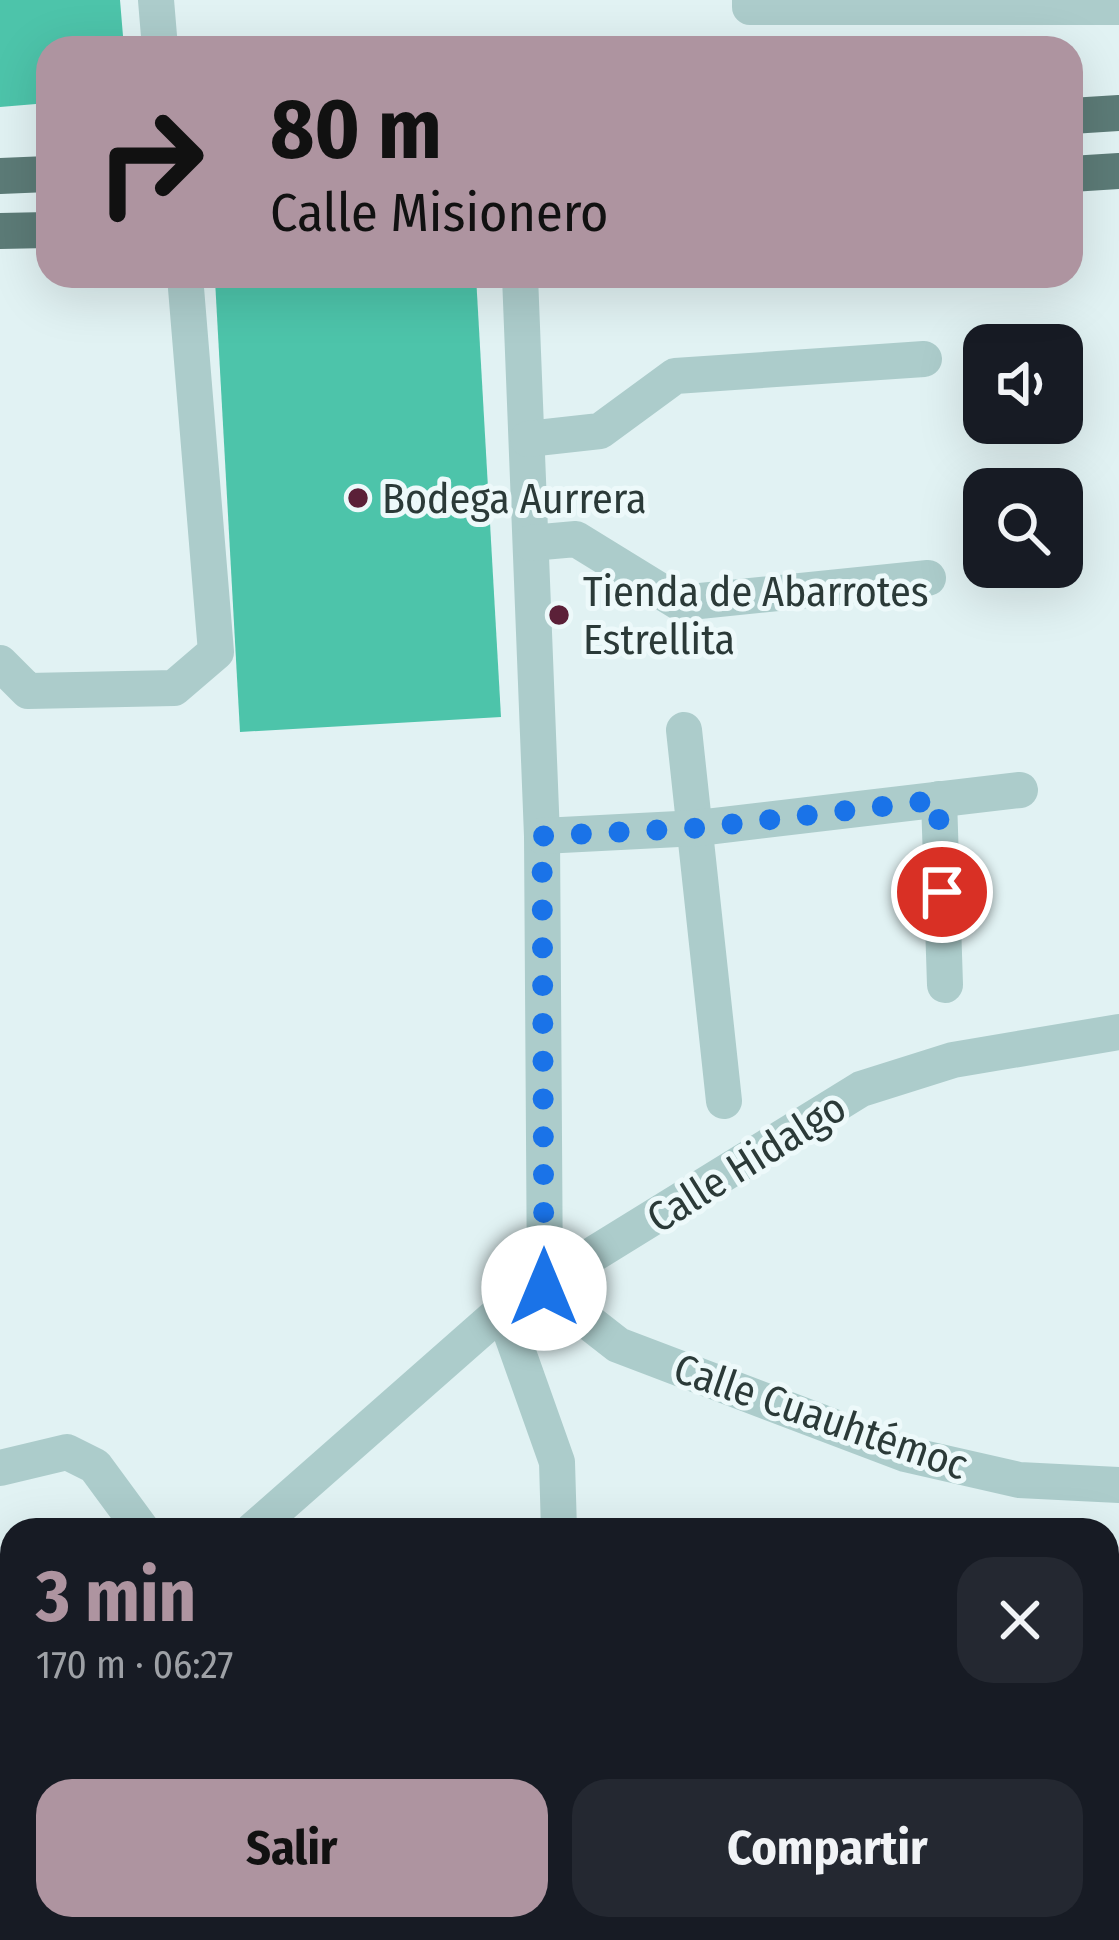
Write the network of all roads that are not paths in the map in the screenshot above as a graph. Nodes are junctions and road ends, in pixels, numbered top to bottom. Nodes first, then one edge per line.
1 (156, 0) edge
2 (750, 4) edge
3 (1119, 7) edge
4 (159, 36) edge
5 (1119, 113) edge
6 (1083, 115) edge
7 (1119, 171) edge
8 (1083, 173) edge
9 (36, 174) edge
10 (0, 176) edge
11 (36, 230) edge
12 (0, 231) edge
13 (186, 288) edge
14 (521, 288) edge
15 (924, 358) dead end
16 (528, 439) junction
17 (531, 544) junction
18 (928, 578) dead end
19 (0, 663) edge
20 (685, 730) dead end
21 (1020, 790) dead end
22 (938, 800) junction
23 (698, 828) junction
24 (542, 836) junction
25 (945, 985) dead end
26 (1119, 1032) edge
27 (724, 1101) dead end
28 (544, 1288) junction
29 (503, 1310) junction
30 (0, 1468) edge
31 (1119, 1485) edge
32 (133, 1518) edge
33 (267, 1518) edge
34 (559, 1518) edge

1 - 4 street
2 - 3 street
5 - 6 main road
7 - 8 main road
9 - 10 main road
11 - 12 main road
13 - 19 street
14 - 16 street
15 - 16 street
16 - 17 street
17 - 18 street
17 - 24 street
20 - 23 street
21 - 22 street
22 - 23 street
22 - 25 street
23 - 24 street
23 - 27 street
24 - 28 street
26 - 28 street, Calle Hidalgo
28 - 29 street, Calle Hidalgo
28 - 31 street, Calle Cuauhtémoc
29 - 33 street, Calle Hidalgo
29 - 34 street
30 - 32 street

